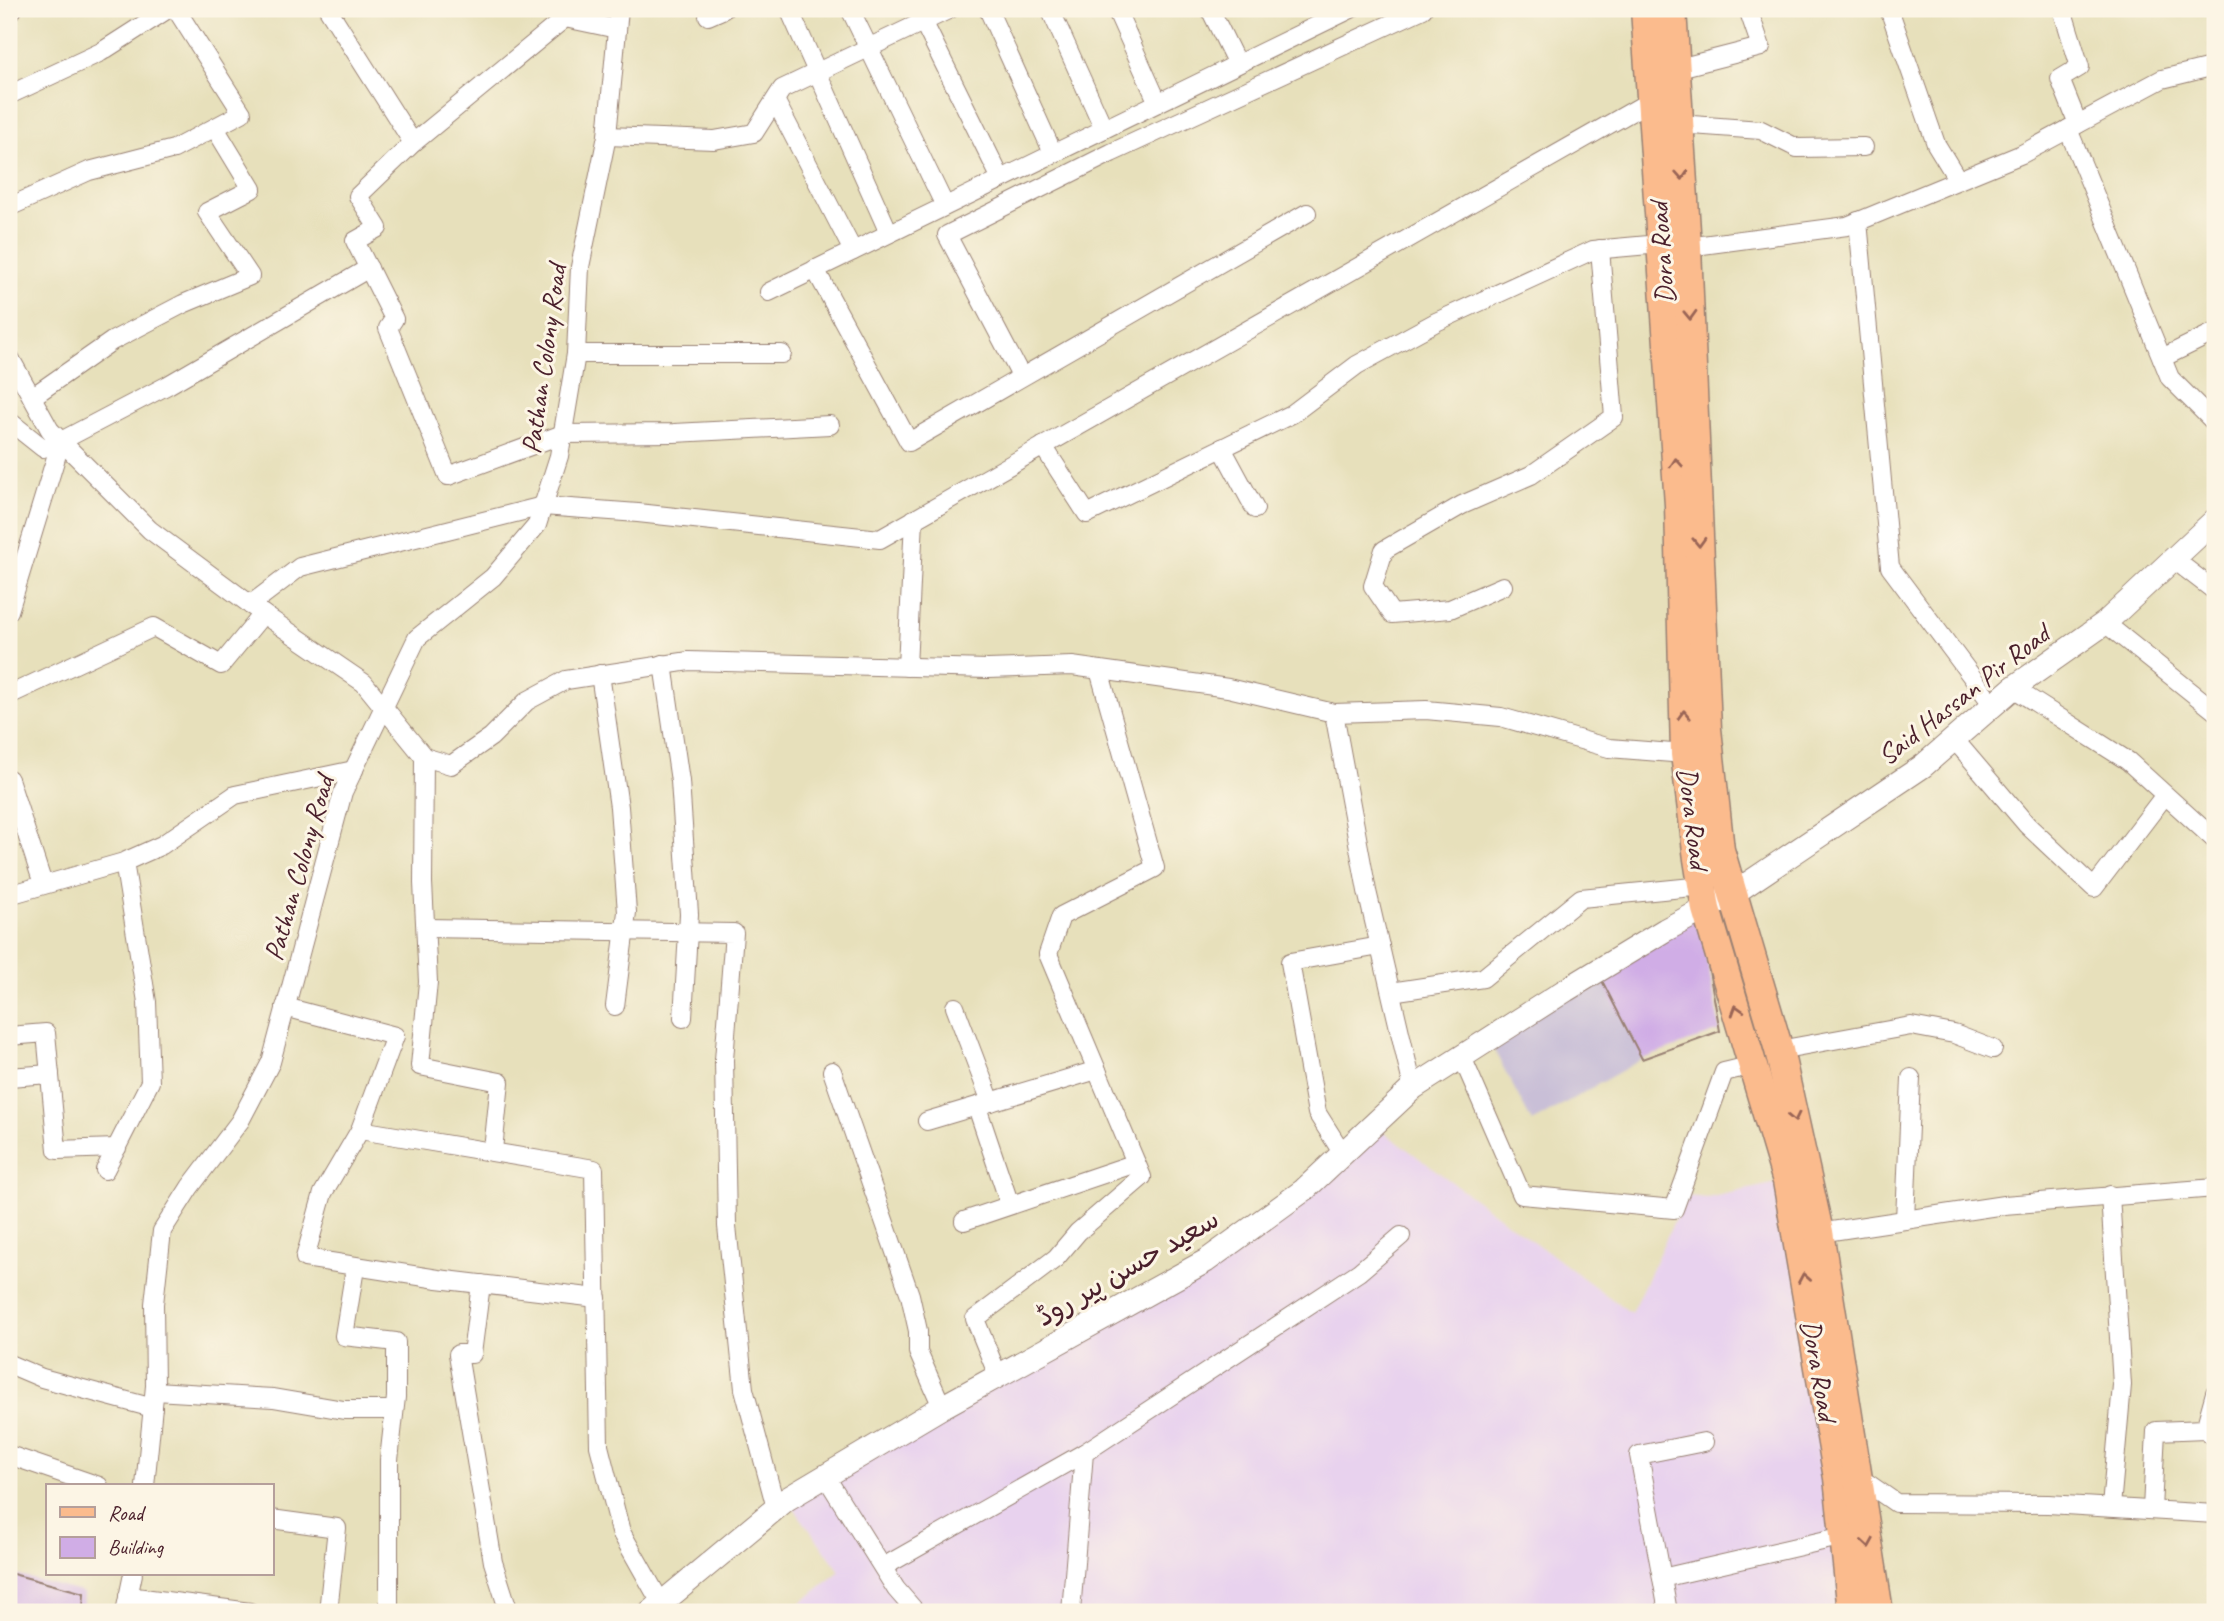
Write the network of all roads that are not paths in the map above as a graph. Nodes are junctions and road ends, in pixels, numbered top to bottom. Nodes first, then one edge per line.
1 (168, 9) edge
2 (176, 9) edge
3 (328, 9) edge
4 (619, 9) edge
5 (789, 9) edge
6 (850, 9) edge
7 (950, 9) edge
8 (988, 9) edge
9 (1050, 9) edge
10 (1116, 9) edge
11 (1210, 9) edge
12 (1351, 9) edge
13 (1423, 9) edge
14 (1645, 9) edge
15 (1672, 9) edge
16 (1748, 9) edge
17 (1889, 9) edge
18 (2065, 9) edge
19 (920, 15) edge
20 (1314, 17) edge
21 (617, 29) junction
22 (869, 48) junction
23 (1237, 64) junction
24 (2215, 66) edge
25 (1675, 69) junction
26 (819, 72) junction
27 (9, 95) edge
28 (1652, 100) junction
29 (776, 102) junction
30 (1158, 103) junction
31 (1678, 124) junction
32 (2073, 127) junction
33 (215, 128) junction
34 (1104, 129) junction
35 (607, 136) junction
36 (413, 143) junction
37 (1864, 147) dead end
38 (1053, 153) junction
39 (1001, 179) junction
40 (1958, 180) junction
41 (945, 206) junction
42 (9, 207) edge
43 (1307, 213) dead end
44 (1858, 221) junction
45 (889, 233) junction
46 (1674, 245) junction
47 (1600, 249) junction
48 (853, 251) junction
49 (369, 268) junction
50 (815, 269) junction
51 (769, 292) dead end
52 (2215, 332) edge
53 (576, 354) junction
54 (782, 354) dead end
55 (9, 356) edge
56 (2162, 358) junction
57 (1021, 376) junction
58 (32, 397) junction
59 (9, 421) edge
60 (2215, 423) edge
61 (830, 425) dead end
62 (562, 434) junction
63 (61, 441) junction
64 (1043, 446) junction
65 (1222, 448) junction
66 (543, 506) junction
67 (1255, 509) dead end
68 (914, 519) junction
69 (2215, 520) edge
70 (2172, 558) junction
71 (1503, 586) dead end
72 (2215, 591) edge
73 (257, 609) junction
74 (9, 611) edge
75 (2105, 623) junction
76 (663, 664) junction
77 (907, 667) junction
78 (1099, 670) junction
79 (600, 674) junction
80 (2013, 688) junction
81 (9, 695) edge
82 (1993, 705) junction
83 (384, 707) junction
84 (2215, 711) edge
85 (1334, 713) junction
86 (1954, 740) junction
87 (1685, 754) junction
88 (424, 757) junction
89 (354, 770) junction
90 (9, 779) edge
91 (2165, 795) junction
92 (2215, 840) edge
93 (124, 862) junction
94 (43, 884) junction
95 (9, 895) edge
96 (1731, 895) junction
97 (1704, 897) junction
98 (426, 928) junction
99 (625, 929) junction
100 (688, 931) junction
101 (1380, 946) junction
102 (1391, 992) junction
103 (615, 1006) dead end
104 (285, 1007) junction
105 (955, 1007) dead end
106 (683, 1018) dead end
107 (9, 1034) edge
108 (1993, 1049) dead end
109 (1779, 1051) junction
110 (1462, 1057) junction
111 (1752, 1059) junction
112 (1097, 1070) junction
113 (832, 1071) dead end
114 (50, 1074) junction
115 (9, 1077) edge
116 (1912, 1078) dead end
117 (1413, 1088) junction
118 (984, 1104) junction
119 (927, 1121) dead end
120 (360, 1130) junction
121 (117, 1148) junction
122 (493, 1150) junction
123 (1343, 1154) junction
124 (1136, 1163) junction
125 (105, 1170) dead end
126 (2215, 1188) edge
127 (2110, 1195) junction
128 (1010, 1205) junction
129 (1905, 1220) junction
130 (964, 1221) dead end
131 (1808, 1234) junction
132 (1401, 1237) dead end
133 (355, 1268) junction
134 (481, 1284) junction
135 (597, 1298) junction
136 (9, 1364) edge
137 (998, 1376) junction
138 (2215, 1393) edge
139 (154, 1399) junction
140 (942, 1407) junction
141 (394, 1410) junction
142 (2210, 1433) edge
143 (1704, 1442) dead end
144 (1084, 1453) junction
145 (9, 1455) edge
146 (826, 1477) junction
147 (1847, 1477) junction
148 (93, 1484) edge
149 (145, 1484) edge
150 (2111, 1507) junction
151 (776, 1508) junction
152 (2152, 1509) junction
153 (2215, 1514) edge
154 (273, 1519) edge
155 (1844, 1536) junction
156 (883, 1567) junction
157 (132, 1576) edge
158 (1662, 1578) junction
159 (127, 1604) edge
160 (659, 1610) edge
161 (250, 1612) edge
162 (328, 1612) edge
163 (389, 1612) edge
164 (509, 1612) edge
165 (916, 1612) edge
166 (1071, 1612) edge
167 (1668, 1612) edge
168 (1852, 1612) edge
169 (1879, 1612) edge

1 - 27 street
2 - 33 street
3 - 36 street
4 - 21 street, Pathan Colony Road
5 - 26 street
6 - 22 street
7 - 19 street
8 - 38 street
9 - 34 street
10 - 30 street
11 - 23 street
12 - 20 street
13 - 57 street
14 - 28 main road, Dora Road
15 - 25 main road
16 - 25 street
17 - 40 street
18 - 32 street
19 - 22 street
19 - 39 street
20 - 23 street
21 - 35 street, Pathan Colony Road
21 - 36 street
22 - 26 street
22 - 41 street
23 - 30 street
24 - 32 street
25 - 31 main road
26 - 29 street
26 - 45 street
28 - 46 main road, Dora Road
28 - 64 street
29 - 35 street
29 - 48 street
30 - 34 street
31 - 37 street
31 -> 46 main road
32 - 40 street
32 - 56 street
33 - 42 street
33 - 58 street
34 - 38 street
35 - 53 street, Pathan Colony Road
36 - 49 street
38 - 39 street
39 - 41 street
40 - 44 street
41 - 45 street
43 - 57 street
44 - 46 street
44 - 82 street
45 - 48 street
46 - 47 street
87 -> 46 main road, Dora Road
46 -> 96 main road
47 - 65 street
47 - 71 street
48 - 50 street
49 - 62 street
49 - 63 street
50 - 51 street
50 - 57 street
52 - 56 street
53 - 54 street
53 - 62 street, Pathan Colony Road
55 - 58 street
56 - 60 street
58 - 63 street
59 - 63 street
61 - 62 street
62 - 66 street, Pathan Colony Road
63 - 73 street
63 - 74 street
64 - 65 street
64 - 68 street
65 - 67 street
66 - 68 street
66 - 73 street
66 - 83 street, Pathan Colony Road
68 - 77 street
69 - 70 street, Said Hassan Pir Road
70 - 72 street
70 - 75 street, Said Hassan Pir Road
73 - 81 street
73 - 83 street
75 - 80 street, Said Hassan Pir Road
75 - 84 street
76 - 77 street
76 - 79 street
76 - 100 street
77 - 78 street
78 - 85 street
78 - 112 street
79 - 88 street
79 - 99 street
80 - 82 street, Said Hassan Pir Road
80 - 91 street
82 - 86 street, Said Hassan Pir Road
83 - 88 street
83 - 89 street, Pathan Colony Road
85 - 87 street
85 - 101 street
86 - 91 street
86 - 96 street, Said Hassan Pir Road
87 - 97 main road, Dora Road
88 - 98 street
89 - 93 street
89 - 104 street, Pathan Colony Road
90 - 94 street
91 - 92 street
93 - 94 street
93 - 121 street
94 - 95 street
96 - 97 street, سعید حسن پیر روڈ
96 - 109 main road
97 - 102 street
97 - 110 street, سعید حسن پیر روڈ
111 -> 97 main road, Dora Road
98 - 99 street
98 - 122 street
99 - 100 street
99 - 103 street
100 - 106 street
100 - 151 street
101 - 102 street
101 - 123 street
102 - 117 street
104 - 120 street
104 - 139 street, Pathan Colony Road
105 - 118 street
107 - 114 street
108 - 109 street
109 - 111 main road
109 -> 131 main road
110 - 111 street
110 - 117 street, سعید حسن پیر روڈ
111 - 131 main road, Dora Road
112 - 118 street
112 - 124 street
113 - 140 street
114 - 115 street
114 - 121 street
116 - 129 street
117 - 123 street, سعید حسن پیر روڈ
118 - 119 street
118 - 128 street
120 - 122 street
120 - 133 street
121 - 125 street
122 - 135 street
123 - 137 street, سعید حسن پیر روڈ
124 - 128 street
124 - 137 street
126 - 127 street
127 - 129 street
127 - 150 street
128 - 130 street
129 - 131 street
131 - 147 main road, Dora Road
132 - 144 street
133 - 134 street
133 - 141 street
134 - 135 street
134 - 164 street
135 - 160 street
136 - 139 street
137 - 140 street, سعید حسن پیر روڈ
138 - 142 street
139 - 141 street
139 - 149 street, Pathan Colony Road
140 - 146 street, سعید حسن پیر روڈ
141 - 163 street
142 - 152 street
143 - 158 street
144 - 156 street
144 - 166 street
145 - 148 street
146 - 151 street, سعید حسن پیر روڈ
146 - 156 street
147 - 150 street
147 - 155 main road, Dora Road
147 -> 169 main road
150 - 152 street
151 - 160 street, سعید حسن پیر روڈ
152 - 153 street
154 - 162 street
155 - 158 street
155 - 168 main road, Dora Road
156 - 165 street
157 - 159 street
158 - 167 street
159 - 161 street

